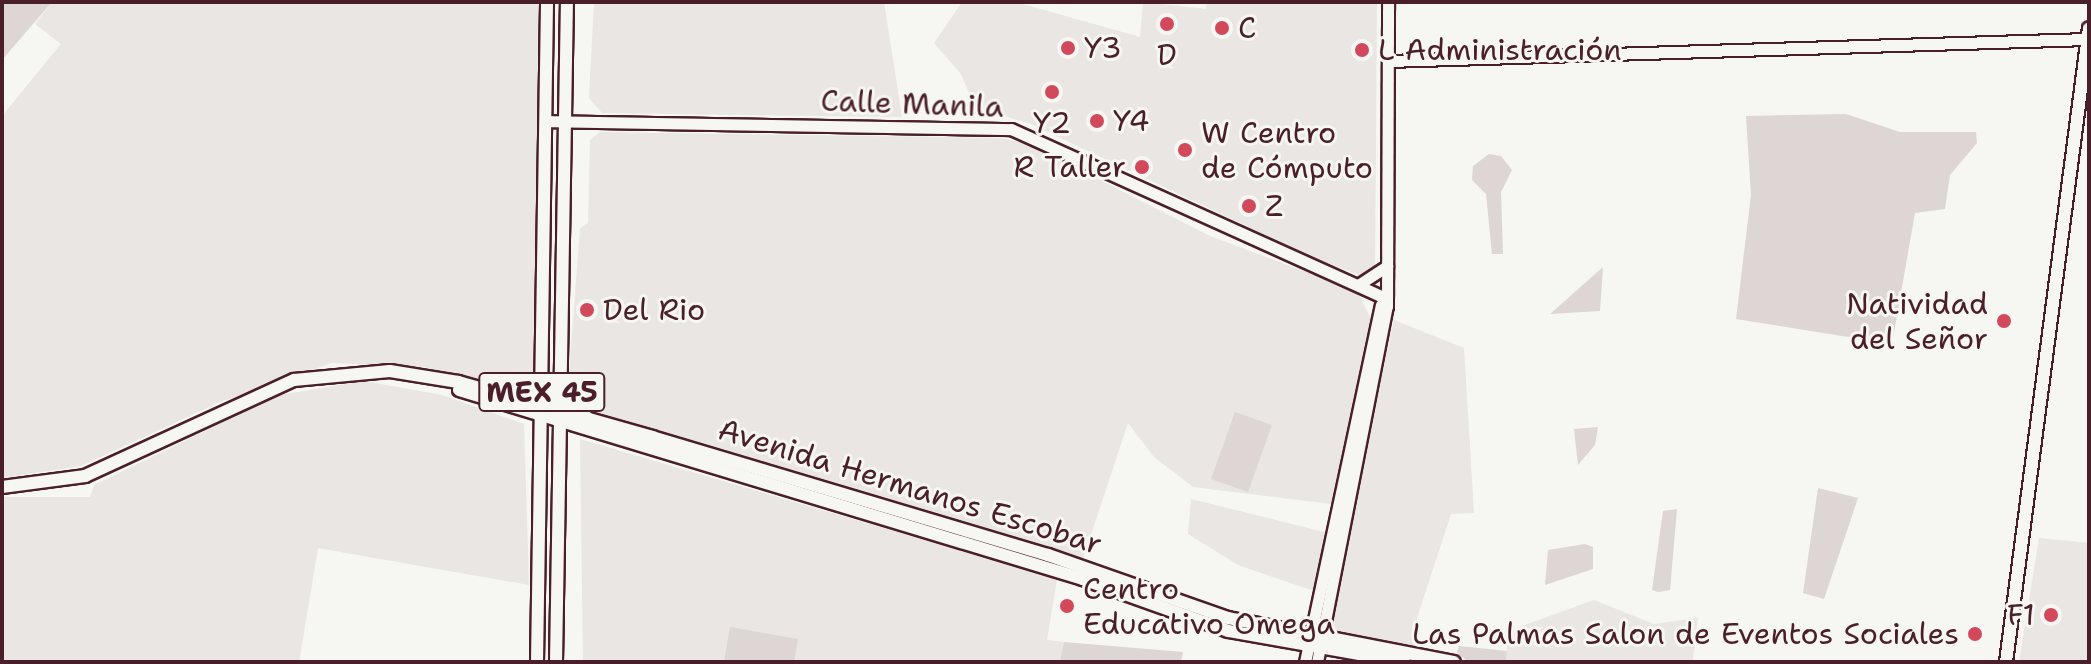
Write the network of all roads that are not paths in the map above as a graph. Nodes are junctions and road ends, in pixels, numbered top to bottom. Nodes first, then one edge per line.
1 (547, 2) edge
2 (567, 2) edge
3 (1388, 2) edge
4 (2089, 28) edge
5 (2086, 43) edge
6 (1388, 61) junction
7 (545, 121) junction
8 (565, 122) junction
9 (1387, 265) junction
10 (1358, 285) junction
11 (1386, 298) junction
12 (444, 381) junction
13 (542, 381) junction
14 (561, 395) junction
15 (514, 399) junction
16 (542, 412) junction
17 (560, 417) junction
18 (587, 418) junction
19 (649, 442) junction
20 (2, 487) edge
21 (1315, 641) junction
22 (1366, 650) junction
23 (537, 662) edge
24 (556, 662) edge
25 (1305, 662) edge
26 (1317, 662) edge
27 (1404, 662) edge
28 (1454, 662) edge
29 (2006, 662) edge

1 - 7 main road, MEX 45
2 - 8 main road, MEX 45
3 - 6 street
4 - 5 main road
5 - 6 street
5 - 29 main road
6 - 9 street
7 - 8 street, Calle Manila
7 - 13 main road, MEX 45
8 - 10 street, Calle Manila
8 - 14 main road, MEX 45
9 - 10 street
9 - 11 street
10 - 11 street, Calle Manila
11 - 21 street
12 - 15 main road, Avenida Hermanos Escobar
12 - 16 main road, Avenida Hermanos Escobar
12 - 20 main road, Avenida Hermanos Escobar
13 - 15 main road
13 - 16 main road, MEX 45
14 - 17 main road, MEX 45
14 - 18 main road
15 - 16 main road, Avenida Hermanos Escobar
16 - 17 main road, Avenida Hermanos Escobar
16 - 23 main road, MEX 45
17 - 18 main road, Avenida Hermanos Escobar
17 - 19 main road, Avenida Hermanos Escobar
17 - 24 main road, MEX 45
18 - 19 main road, Avenida Hermanos Escobar
19 - 21 main road, Avenida Hermanos Escobar
21 - 22 main road, Avenida Hermanos Escobar
21 - 25 street
21 - 26 street
22 - 27 main road, Avenida Hermanos Escobar
22 - 28 main road, Avenida Hermanos Escobar

